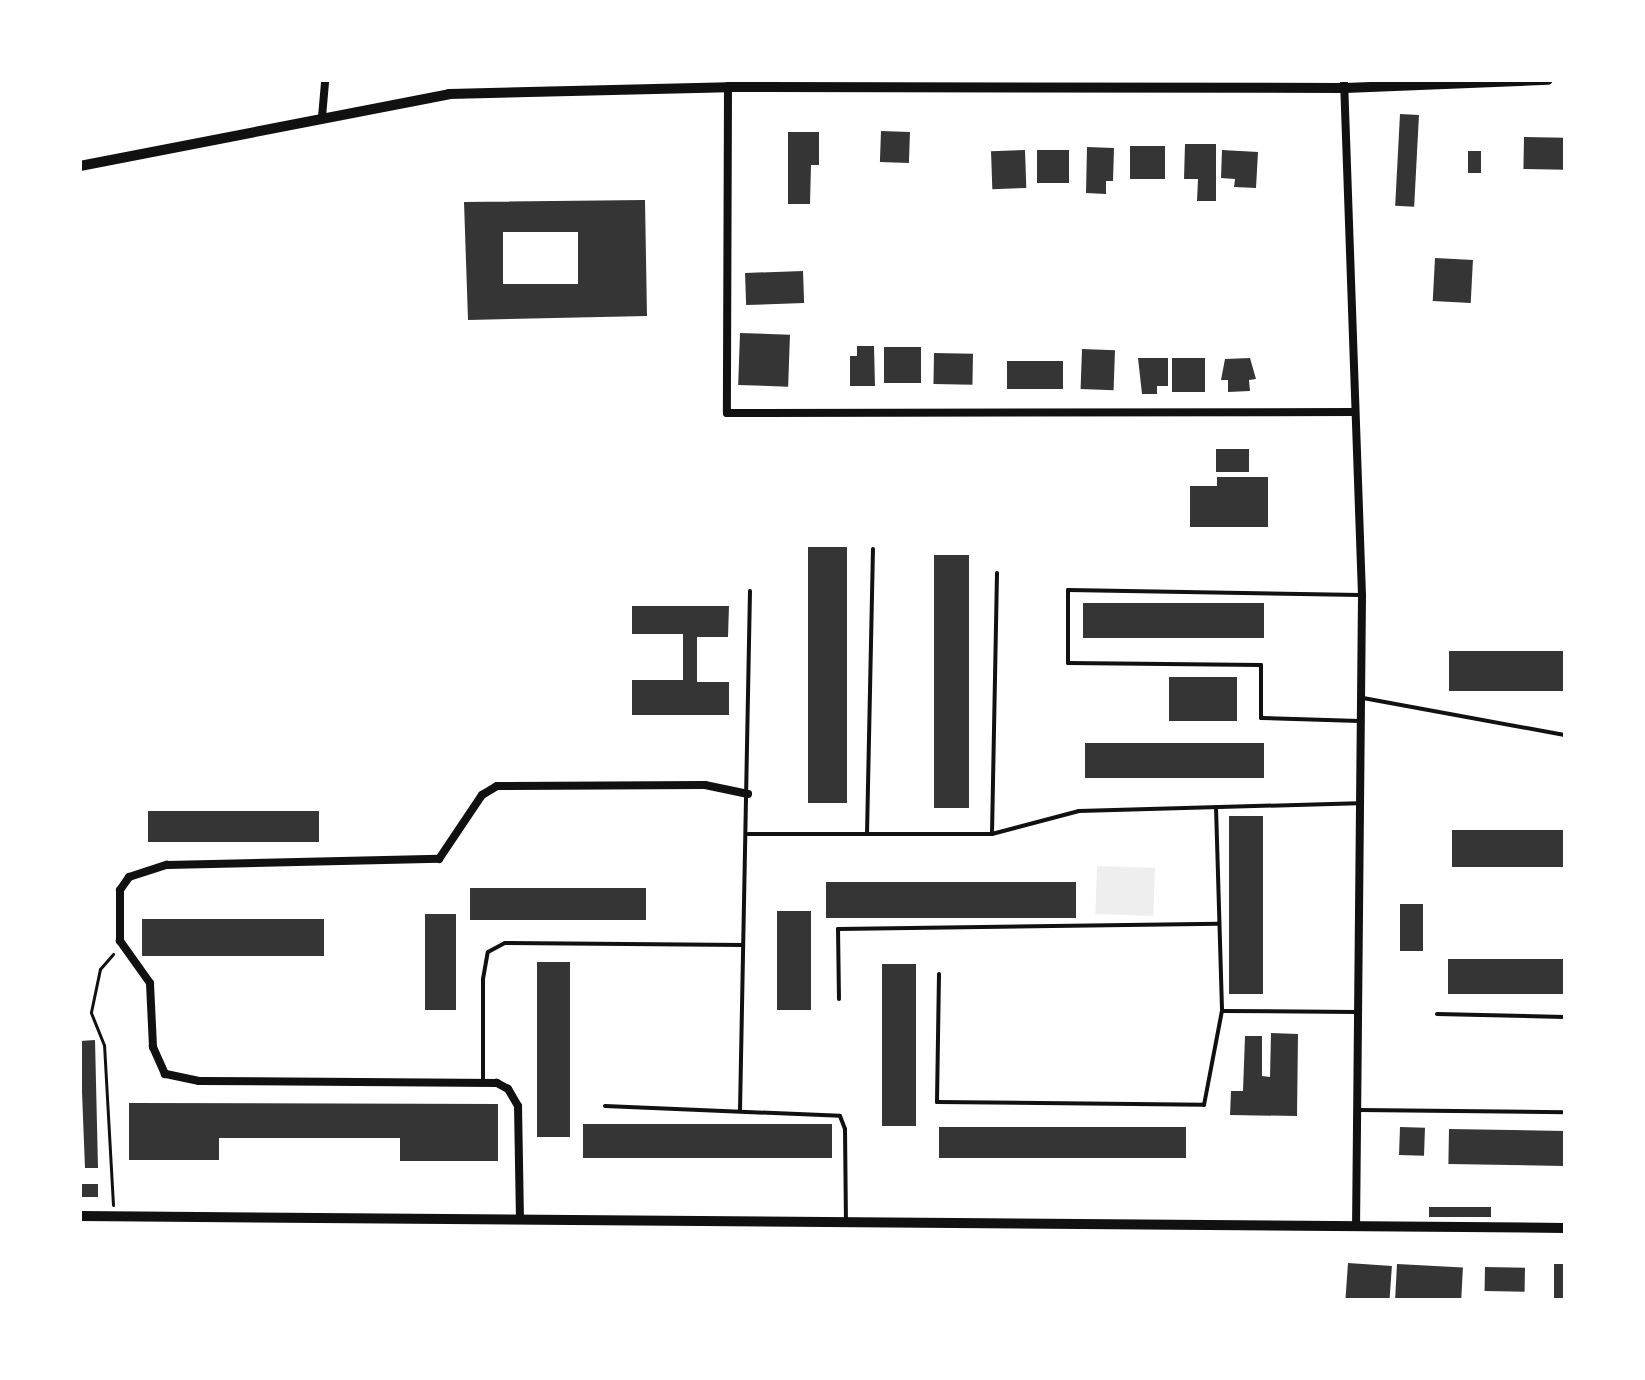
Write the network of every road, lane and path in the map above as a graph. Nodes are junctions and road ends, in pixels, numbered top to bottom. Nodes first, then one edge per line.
1 (325, 80) edge
2 (1548, 80) edge
3 (1344, 84) edge
4 (728, 87) junction
5 (322, 117) junction
6 (80, 166) edge
7 (1355, 412) junction
8 (873, 549) dead end
9 (997, 573) dead end
10 (750, 591) dead end
11 (1362, 595) junction
12 (1361, 697) junction
13 (1361, 721) junction
14 (1565, 735) edge
15 (748, 794) junction
16 (1360, 803) junction
17 (1216, 807) junction
18 (748, 834) junction
19 (867, 834) junction
20 (992, 834) junction
21 (1219, 924) junction
22 (743, 945) junction
23 (123, 946) junction
24 (939, 974) dead end
25 (839, 999) dead end
26 (1222, 1011) junction
27 (1358, 1012) junction
28 (1437, 1014) dead end
29 (1565, 1017) edge
30 (483, 1081) junction
31 (605, 1106) dead end
32 (1357, 1110) junction
33 (740, 1111) junction
34 (1565, 1112) edge
35 (80, 1216) edge
36 (113, 1216) junction
37 (520, 1220) junction
38 (846, 1222) junction
39 (1356, 1226) junction
40 (1565, 1228) edge

1 - 5 street
2 - 3 street
3 - 4 street
3 - 7 street
4 - 5 street
4 - 7 street
5 - 6 street
7 - 11 street
8 - 19 lane
9 - 20 lane
10 - 15 lane
11 - 12 street
11 - 13 lane
12 - 13 street
12 - 14 lane
13 - 16 street
15 - 18 lane
15 - 23 street
16 - 17 lane
16 - 27 street
17 - 20 lane
17 - 21 lane
18 - 19 lane
18 - 22 lane
19 - 20 lane
21 - 25 lane
21 - 26 lane
22 - 30 lane
22 - 33 lane
23 - 30 street
23 - 36 path
24 - 26 lane
26 - 27 lane
27 - 32 street
28 - 29 lane
30 - 37 street
31 - 33 lane
32 - 34 lane
32 - 39 street
33 - 38 lane
35 - 36 street
36 - 37 street
37 - 38 street
38 - 39 street
39 - 40 street

